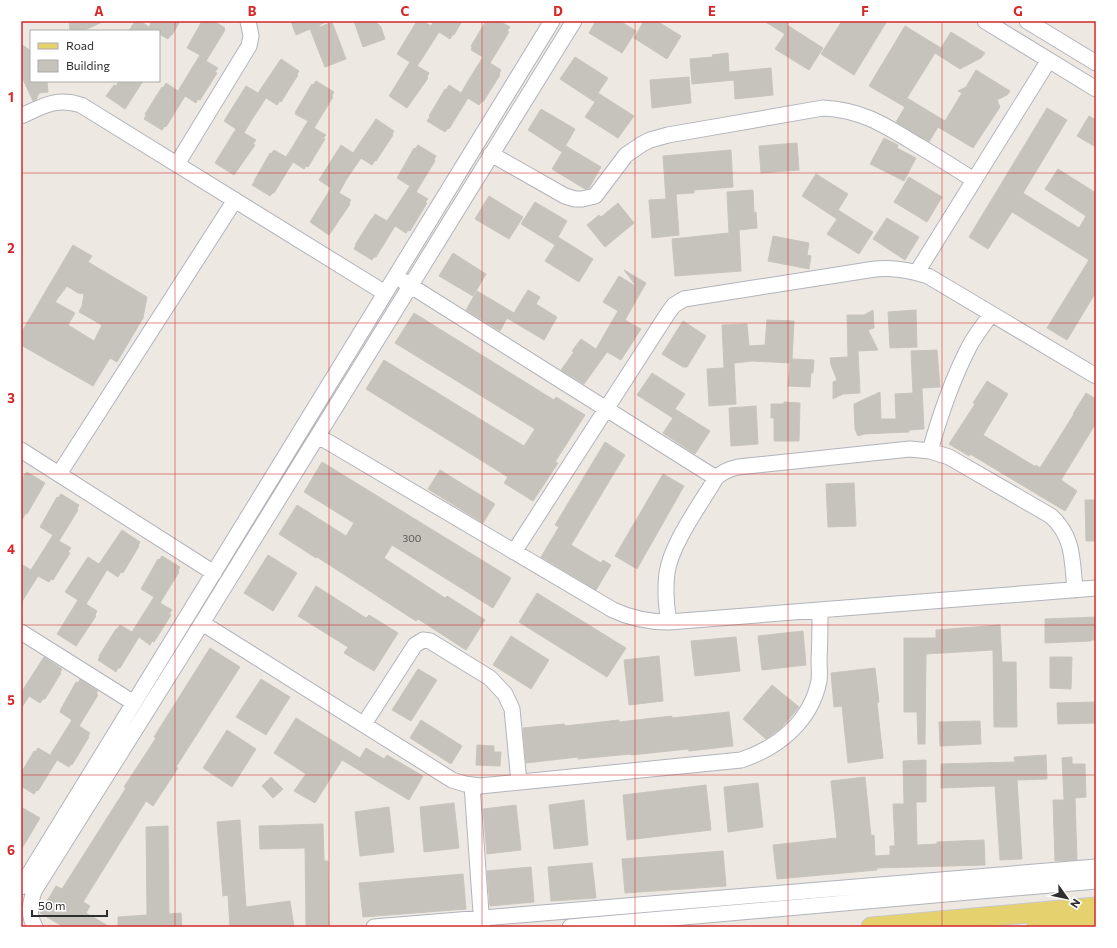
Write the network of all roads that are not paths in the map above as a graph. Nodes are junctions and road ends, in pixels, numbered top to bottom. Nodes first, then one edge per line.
1 (248, 21) edge
2 (552, 21) edge
3 (574, 21) edge
4 (985, 21) edge
5 (1027, 21) edge
6 (1049, 60) junction
7 (1096, 64) edge
8 (1096, 89) edge
9 (21, 116) edge
10 (491, 154) junction
11 (177, 164) junction
12 (974, 180) junction
13 (235, 200) junction
14 (917, 272) junction
15 (396, 276) junction
16 (410, 286) junction
17 (385, 293) junction
18 (991, 314) junction
19 (1096, 376) edge
20 (606, 409) junction
21 (318, 436) junction
22 (21, 450) edge
23 (930, 451) junction
24 (59, 474) junction
25 (716, 478) junction
26 (254, 508) junction
27 (268, 517) junction
28 (514, 552) junction
29 (214, 573) junction
30 (1096, 588) edge
31 (1075, 590) junction
32 (820, 610) junction
33 (669, 622) junction
34 (202, 623) junction
35 (21, 632) edge
36 (134, 703) junction
37 (364, 724) junction
38 (519, 782) junction
39 (472, 786) junction
40 (1096, 867) edge
41 (1096, 880) edge
42 (997, 882) junction
43 (22, 884) edge
44 (1096, 907) edge
45 (481, 922) edge
46 (1096, 922) edge
47 (35, 927) edge
48 (374, 927) edge
49 (570, 927) edge
50 (871, 927) edge
51 (1036, 927) edge

1 - 11 street
2 - 15 street
3 - 10 street
4 - 6 street
5 - 7 street
6 - 8 street
6 - 12 street
9 - 11 street
10 - 12 street
10 - 16 street
11 - 13 street
12 - 14 street
13 - 17 street
13 - 24 street
14 - 18 street
14 - 20 street
15 - 16 street
15 - 17 street
16 - 20 street
16 - 21 street
17 - 26 street
18 - 19 street
18 - 23 street
20 - 25 street
20 - 28 street
21 - 27 street
21 - 28 street
22 - 24 street
23 - 25 street
23 - 31 street
24 - 29 street
25 - 33 street
26 - 27 street
26 - 29 street
27 - 34 street
28 - 33 street
29 - 36 street
30 - 31 street
31 - 32 street
32 - 33 street
32 - 38 street
34 - 37 street
34 - 47 street
35 - 36 street
36 - 43 street
37 - 38 street
37 - 39 street
38 - 39 street
39 - 45 street
40 - 42 street
41 - 42 street
42 - 45 street
42 - 49 street
44 - 50 main road
45 - 48 street
46 - 51 main road

